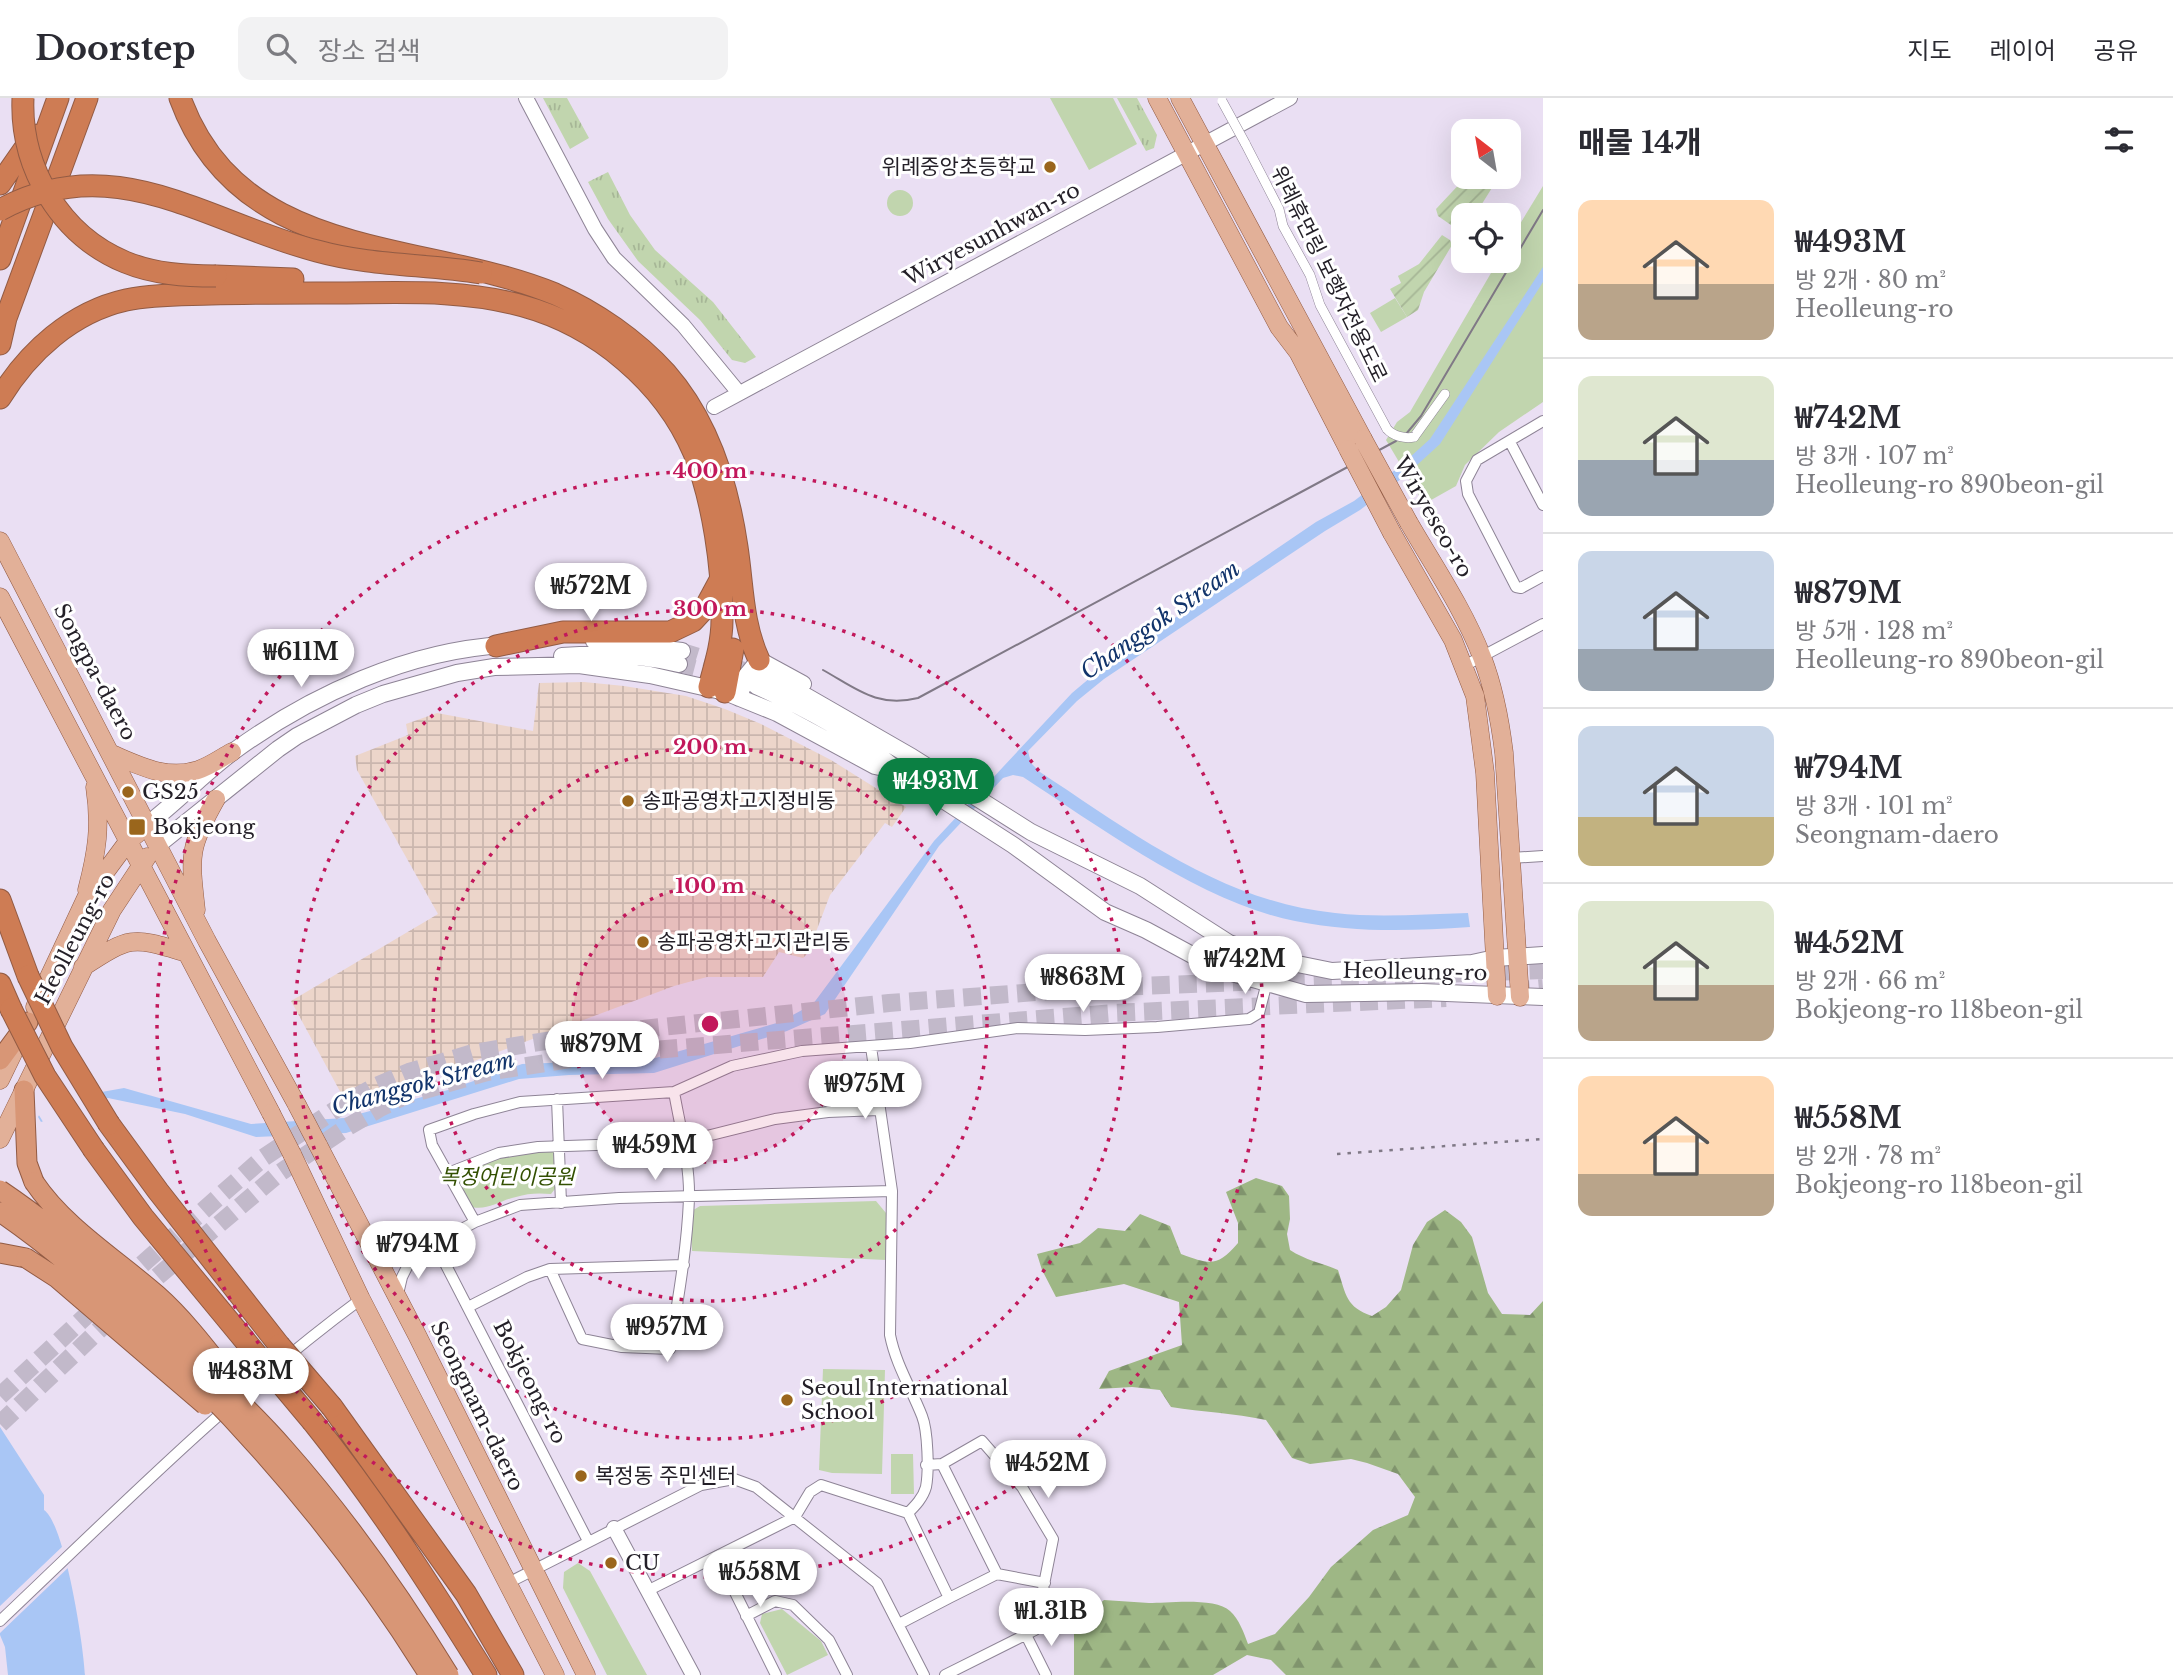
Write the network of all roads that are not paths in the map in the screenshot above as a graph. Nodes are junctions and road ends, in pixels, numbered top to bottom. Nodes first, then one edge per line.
1 (23, 98) edge
2 (86, 98) edge
3 (180, 98) edge
4 (526, 98) edge
5 (1157, 98) edge
6 (1180, 98) edge
7 (1290, 98) edge
8 (1221, 99) edge
9 (57, 101) edge
10 (1205, 144) junction
11 (1186, 153) junction
12 (0, 184) edge
13 (0, 210) edge
14 (0, 260) edge
15 (481, 273) junction
16 (492, 298) junction
17 (0, 344) edge
18 (739, 393) junction
19 (1445, 394) dead end
20 (0, 398) edge
21 (714, 407) dead end
22 (1543, 421) edge
23 (1510, 442) junction
24 (1355, 444) junction
25 (1542, 503) edge
26 (0, 541) edge
27 (1543, 576) edge
28 (729, 581) junction
29 (0, 597) edge
30 (1543, 624) edge
31 (495, 656) junction
32 (1482, 657) junction
33 (681, 658) tunnel mouth
34 (1464, 666) junction
35 (757, 673) junction
36 (724, 692) junction
37 (232, 752) junction
38 (112, 754) junction
39 (92, 769) junction
40 (898, 771) junction
41 (216, 799) junction
42 (148, 824) junction
43 (129, 841) junction
44 (158, 845) junction
45 (1543, 856) edge
46 (1511, 858) junction
47 (141, 864) junction
48 (86, 898) junction
49 (0, 900) edge
50 (197, 921) junction
51 (187, 953) junction
52 (1543, 955) edge
53 (1516, 956) junction
54 (1495, 958) junction
55 (1273, 959) junction
56 (83, 967) junction
57 (1266, 983) junction
58 (0, 984) edge
59 (1497, 996) junction
60 (1543, 996) edge
61 (1520, 997) junction
62 (19, 1016) junction
63 (871, 1047) junction
64 (4, 1053) edge
65 (0, 1080) edge
66 (24, 1090) junction
67 (674, 1092) junction
68 (557, 1099) junction
69 (879, 1110) junction
70 (0, 1139) edge
71 (683, 1142) junction
72 (560, 1147) junction
73 (448, 1173) junction
74 (0, 1190) edge
75 (892, 1191) junction
76 (689, 1197) junction
77 (561, 1203) junction
78 (0, 1212) edge
79 (475, 1223) junction
80 (362, 1229) junction
81 (435, 1242) junction
82 (0, 1253) edge
83 (413, 1255) junction
84 (684, 1265) junction
85 (551, 1269) junction
86 (397, 1298) junction
87 (361, 1299) junction
88 (468, 1307) junction
89 (275, 1452) junction
90 (942, 1464) junction
91 (926, 1465) junction
92 (908, 1513) junction
93 (795, 1517) junction
94 (614, 1528) junction
95 (589, 1541) junction
96 (717, 1556) junction
97 (533, 1570) junction
98 (997, 1574) junction
99 (508, 1583) junction
100 (1045, 1583) junction
101 (648, 1591) junction
102 (949, 1598) junction
103 (746, 1616) junction
104 (0, 1621) edge
105 (899, 1624) junction
106 (1027, 1635) junction
107 (429, 1675) edge
108 (449, 1675) edge
109 (486, 1675) edge
110 (513, 1675) edge
111 (555, 1675) edge
112 (586, 1675) edge
113 (694, 1675) edge
114 (776, 1675) edge
115 (847, 1675) edge
116 (924, 1675) edge
117 (944, 1675) edge
118 (1046, 1675) edge

1 - 16 highway, bridge
2 - 17 highway
3 - 15 highway, bridge
4 - 18 street
5 - 11 main road, Wiryeseo-ro
6 - 10 main road, Wiryeseo-ro
7 - 10 street, Wiryesunhwan-ro
8 - 19 street, 위례휴먼링 보행자전용도로, bridge
9 - 12 highway
9 - 14 highway
10 - 11 street, Wiryesunhwan-ro
10 - 24 main road, Wiryeseo-ro
11 - 18 street, Wiryesunhwan-ro
11 - 24 main road, Wiryeseo-ro
13 - 15 highway, bridge
15 - 28 highway
16 - 20 highway
16 - 28 highway
18 - 21 street, Wiryesunhwan-ro
22 - 23 street
23 - 25 street
23 - 27 street
24 - 32 main road, Wiryeseo-ro, bridge
24 - 34 main road, Wiryeseo-ro, bridge
26 - 38 main road, Songpa-daero
28 - 31 highway
28 - 35 highway
28 - 36 highway
29 - 39 main road
30 - 32 street
31 - 33 main road
31 - 36 main road, Heolleung-ro
31 - 37 main road, Heolleung-ro
31 - 41 main road, Heolleung-ro
32 - 34 street
32 - 46 main road, Wiryeseo-ro
34 - 54 main road, Wiryeseo-ro
35 - 36 main road
35 - 40 main road
35 - 55 main road, Heolleung-ro
36 - 40 main road, Heolleung-ro
37 - 38 main road
37 - 42 main road, Heolleung-ro
38 - 42 main road, Songpa-daero
39 - 43 main road
39 - 48 main road
40 - 57 main road, Heolleung-ro
41 - 44 main road, Heolleung-ro
41 - 50 main road
42 - 43 main road, Heolleung-ro
42 - 44 main road, Seongnam-daero
43 - 47 main road
43 - 48 main road, Heolleung-ro
44 - 47 main road, Heolleung-ro
44 - 50 main road, Seongnam-daero
45 - 46 street
46 - 53 main road, Wiryeseo-ro
47 - 51 main road
47 - 56 main road, Heolleung-ro
48 - 62 main road, Heolleung-ro
49 - 110 highway, bridge
50 - 80 main road, Seongnam-daero, bridge
51 - 56 main road
51 - 87 main road, bridge
52 - 53 main road, Heolleung-ro
53 - 54 main road, Heolleung-ro
53 - 61 main road, Wiryeseo-ro
54 - 55 main road, Heolleung-ro
54 - 59 main road, Wiryeseo-ro
55 - 57 street
56 - 66 main road, Heolleung-ro
57 - 59 main road, Heolleung-ro
57 - 63 street
58 - 62 highway
59 - 61 main road, Heolleung-ro
60 - 61 main road, Heolleung-ro
62 - 64 highway
62 - 65 main road, Heolleung-ro
62 - 109 highway, bridge
63 - 67 street
63 - 69 street
66 - 70 main road, Heolleung-ro
66 - 89 highway, bridge
67 - 68 street
67 - 71 street
68 - 72 street
68 - 73 street
69 - 71 street
69 - 75 street
71 - 72 street
71 - 76 street
72 - 73 street
72 - 77 street
73 - 79 street
74 - 89 highway, bridge
75 - 76 street
75 - 91 street
76 - 77 street
76 - 84 street
77 - 79 street
78 - 89 highway, bridge
79 - 81 street
80 - 83 street
80 - 86 main road, Seongnam-daero
81 - 83 street
81 - 88 street, Bokjeong-ro
82 - 89 highway, bridge
83 - 86 street
84 - 85 street
84 - 85 street
85 - 88 street
86 - 97 main road, Seongnam-daero
87 - 99 main road
87 - 104 street
88 - 95 street, Bokjeong-ro
89 - 107 highway, bridge
89 - 108 highway, bridge
90 - 91 street
90 - 98 street
90 - 100 street
91 - 92 street
92 - 93 street
92 - 102 street
93 - 94 street
93 - 96 street
93 - 105 street
94 - 95 street
94 - 101 street
95 - 97 street
96 - 101 street
96 - 103 street
97 - 99 street
97 - 112 main road, Seongnam-daero
98 - 100 street
98 - 102 street
99 - 111 main road
100 - 106 street
101 - 113 street
102 - 105 street
103 - 114 street
103 - 115 street
105 - 116 street
106 - 117 street
106 - 118 street

